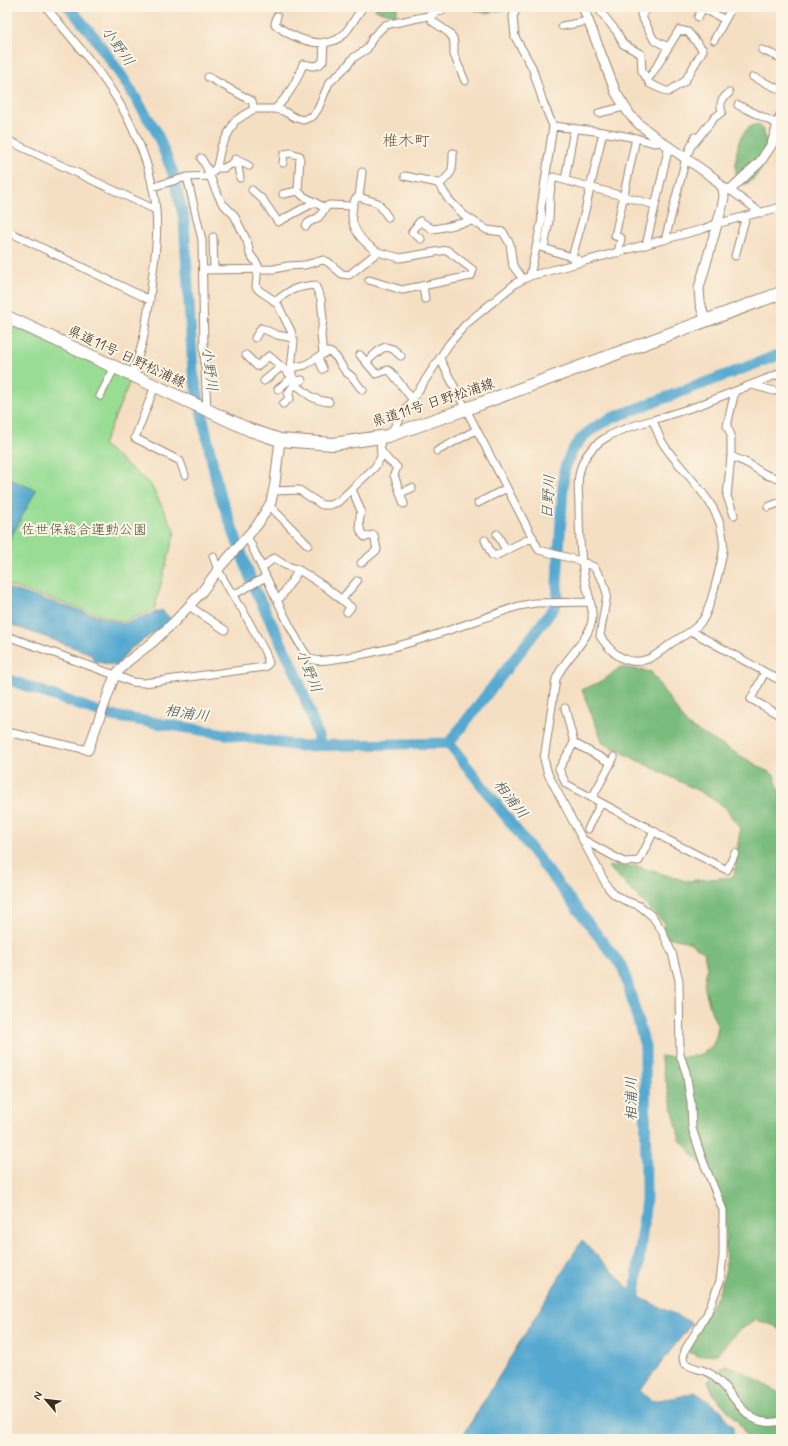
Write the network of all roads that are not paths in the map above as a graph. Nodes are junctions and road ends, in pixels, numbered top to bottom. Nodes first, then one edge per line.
1 (46, 7) edge
2 (363, 7) edge
3 (449, 7) edge
4 (518, 7) edge
5 (583, 7) edge
6 (599, 7) edge
7 (650, 7) edge
8 (732, 7) edge
9 (702, 8) edge
10 (431, 14) junction
11 (277, 16) dead end
12 (698, 17) dead end
13 (725, 20) junction
14 (588, 21) junction
15 (562, 26) dead end
16 (714, 40) dead end
17 (324, 42) junction
18 (668, 47) junction
19 (762, 50) dead end
20 (781, 58) edge
21 (208, 77) dead end
22 (753, 77) dead end
23 (647, 79) junction
24 (464, 81) dead end
25 (781, 90) edge
26 (729, 93) dead end
27 (738, 105) dead end
28 (624, 107) junction
29 (254, 109) junction
30 (275, 109) junction
31 (599, 113) dead end
32 (781, 115) edge
33 (777, 124) junction
34 (553, 126) junction
35 (574, 129) junction
36 (603, 132) junction
37 (695, 137) dead end
38 (636, 138) junction
39 (7, 140) edge
40 (665, 144) junction
41 (690, 148) junction
42 (453, 152) dead end
43 (201, 158) dead end
44 (686, 158) junction
45 (283, 163) dead end
46 (217, 166) junction
47 (249, 166) dead end
48 (362, 172) dead end
49 (210, 176) junction
50 (405, 176) dead end
51 (186, 178) junction
52 (240, 178) dead end
53 (565, 180) junction
54 (439, 185) junction
55 (154, 187) junction
56 (590, 187) junction
57 (727, 189) junction
58 (252, 190) dead end
59 (298, 191) junction
60 (284, 194) dead end
61 (624, 196) junction
62 (359, 197) junction
63 (315, 202) junction
64 (352, 206) junction
65 (655, 206) junction
66 (781, 207) edge
67 (325, 208) junction
68 (156, 210) junction
69 (761, 212) junction
70 (746, 216) junction
71 (388, 217) dead end
72 (473, 221) junction
73 (716, 224) junction
74 (306, 226) dead end
75 (7, 231) edge
76 (213, 237) dead end
77 (421, 239) dead end
78 (665, 240) junction
79 (646, 245) junction
80 (536, 246) junction
81 (544, 248) junction
82 (378, 252) junction
83 (618, 253) junction
84 (735, 256) dead end
85 (572, 257) junction
86 (583, 262) junction
87 (257, 269) junction
88 (203, 270) junction
89 (214, 270) junction
90 (530, 276) junction
91 (523, 279) junction
92 (372, 283) dead end
93 (423, 286) junction
94 (781, 293) edge
95 (425, 299) dead end
96 (150, 300) junction
97 (275, 302) junction
98 (7, 317) edge
99 (705, 321) junction
100 (255, 338) dead end
101 (293, 338) junction
102 (246, 355) dead end
103 (360, 355) dead end
104 (321, 356) junction
105 (401, 356) dead end
106 (440, 359) junction
107 (366, 362) junction
108 (281, 367) junction
109 (291, 368) junction
110 (322, 370) dead end
111 (114, 371) junction
112 (781, 373) edge
113 (132, 375) junction
114 (302, 380) dead end
115 (264, 381) dead end
116 (293, 381) junction
117 (752, 384) junction
118 (155, 386) junction
119 (278, 389) dead end
120 (363, 390) dead end
121 (735, 391) junction
122 (774, 391) dead end
123 (100, 396) dead end
124 (413, 400) junction
125 (329, 402) dead end
126 (284, 404) dead end
127 (466, 409) junction
128 (207, 410) junction
129 (653, 420) junction
130 (476, 430) junction
131 (384, 437) junction
132 (280, 440) junction
133 (381, 451) junction
134 (437, 451) dead end
135 (731, 456) junction
136 (405, 467) dead end
137 (396, 472) junction
138 (185, 475) dead end
139 (781, 478) edge
140 (412, 488) dead end
141 (506, 488) junction
142 (352, 489) junction
143 (273, 492) junction
144 (400, 493) junction
145 (781, 502) edge
146 (478, 503) dead end
147 (404, 504) dead end
148 (269, 505) junction
149 (768, 507) dead end
150 (734, 515) dead end
151 (497, 534) dead end
152 (533, 537) junction
153 (246, 538) junction
154 (485, 540) dead end
155 (308, 545) dead end
156 (506, 550) junction
157 (213, 556) dead end
158 (578, 561) junction
159 (361, 563) dead end
160 (262, 568) junction
161 (219, 569) junction
162 (299, 570) junction
163 (266, 577) junction
164 (357, 581) dead end
165 (233, 595) junction
166 (276, 598) junction
167 (341, 600) junction
168 (590, 602) junction
169 (189, 606) junction
170 (347, 612) dead end
171 (225, 630) dead end
172 (691, 632) junction
173 (7, 636) edge
174 (765, 672) junction
175 (115, 677) junction
176 (781, 681) edge
177 (565, 708) dead end
178 (781, 716) edge
179 (7, 732) edge
180 (574, 744) junction
181 (89, 747) joint
182 (592, 798) junction
183 (601, 803) junction
184 (588, 829) dead end
185 (654, 832) junction
186 (584, 840) junction
187 (735, 853) dead end
188 (781, 1421) edge

1 - 55 street
2 - 17 street
3 - 10 street
4 - 34 street
5 - 14 street
6 - 23 street
7 - 18 street
8 - 13 street
9 - 12 street
9 - 13 street
10 - 24 street
10 - 30 street
11 - 17 street
13 - 16 street
14 - 15 street
14 - 28 street
17 - 30 street
18 - 23 street
18 - 23 street
19 - 20 street
21 - 29 street
22 - 25 street
26 - 41 street
27 - 33 street
28 - 31 street
28 - 40 street
29 - 30 street
29 - 46 street
32 - 33 street
33 - 57 street
34 - 35 street
34 - 80 street
35 - 36 street
35 - 53 street
36 - 38 street
36 - 56 street
37 - 41 street
38 - 40 street
38 - 61 street
39 - 68 street
40 - 44 street
40 - 65 street
41 - 44 street
42 - 54 street
43 - 49 street
44 - 57 street
44 - 78 street
45 - 59 street
46 - 47 street
46 - 49 street
46 - 52 street
48 - 62 street
49 - 51 street
49 - 87 street
50 - 54 street
51 - 55 street
51 - 88 street
53 - 56 street
53 - 81 street
54 - 72 street
55 - 68 street
56 - 61 street
56 - 85 street
57 - 69 street
57 - 73 street
58 - 63 street
59 - 60 street
59 - 63 street
61 - 65 street
61 - 83 street
62 - 64 street
62 - 71 street
63 - 67 street
64 - 67 street
64 - 82 street
65 - 79 street
66 - 69 street
67 - 74 street
68 - 96 street
69 - 70 street
70 - 73 street
70 - 84 street
72 - 77 street
72 - 91 street
73 - 78 street
73 - 99 street
75 - 96 street
76 - 89 street
78 - 79 street
79 - 83 street
80 - 81 street
80 - 90 street
81 - 85 street
82 - 87 street
82 - 93 street
83 - 86 street
85 - 86 street
86 - 90 street
87 - 89 street
87 - 97 street
88 - 89 street
88 - 128 street
90 - 91 street
91 - 106 street
92 - 93 street
93 - 95 street
94 - 99 main road, 県道11号 日野松浦線
96 - 113 street
97 - 101 street
97 - 104 street
98 - 111 main road, 県道11号 日野松浦線
99 - 127 main road, 県道11号 日野松浦線
100 - 101 street
101 - 109 street
102 - 108 street
103 - 107 street
104 - 109 street
104 - 110 street
104 - 120 street
105 - 107 street
106 - 124 street
106 - 127 street
107 - 124 street
108 - 115 street
108 - 116 street
109 - 116 street
111 - 113 main road, 県道11号 日野松浦線
111 - 123 street
112 - 117 street
113 - 118 main road, 県道11号 日野松浦線
114 - 116 street
116 - 119 street
116 - 125 street
116 - 126 street
117 - 121 street
117 - 122 street
118 - 128 main road, 県道11号 日野松浦線
118 - 138 street
121 - 129 street
121 - 135 street
124 - 131 street
127 - 130 street
127 - 131 main road, 県道11号 日野松浦線
128 - 132 main road, 県道11号 日野松浦線
129 - 158 street
129 - 172 street
130 - 134 street
130 - 141 street
131 - 132 main road, 県道11号 日野松浦線
131 - 133 street
132 - 143 street
133 - 137 street
133 - 142 street
135 - 139 street
135 - 150 street
136 - 137 street
137 - 144 street
140 - 144 street
141 - 146 street
141 - 152 street
142 - 143 street
142 - 159 street
143 - 148 street
144 - 147 street
145 - 149 street
148 - 153 street
148 - 155 street
151 - 156 street
152 - 156 street
152 - 158 street
153 - 160 street
153 - 161 street
154 - 156 street
157 - 161 street
158 - 168 street
158 - 172 street
160 - 162 street
160 - 163 street
161 - 165 street
161 - 169 street
162 - 166 street
162 - 167 street
163 - 165 street
163 - 166 street
164 - 167 street
165 - 175 street
166 - 168 street
167 - 170 street
168 - 186 street
169 - 171 street
169 - 175 street
172 - 174 street
173 - 175 street
174 - 176 street
174 - 178 street
175 - 181 street
177 - 180 street
179 - 181 street
180 - 182 street
180 - 182 street
182 - 183 street
183 - 184 street
183 - 185 street
185 - 186 street
185 - 187 street
186 - 188 street

